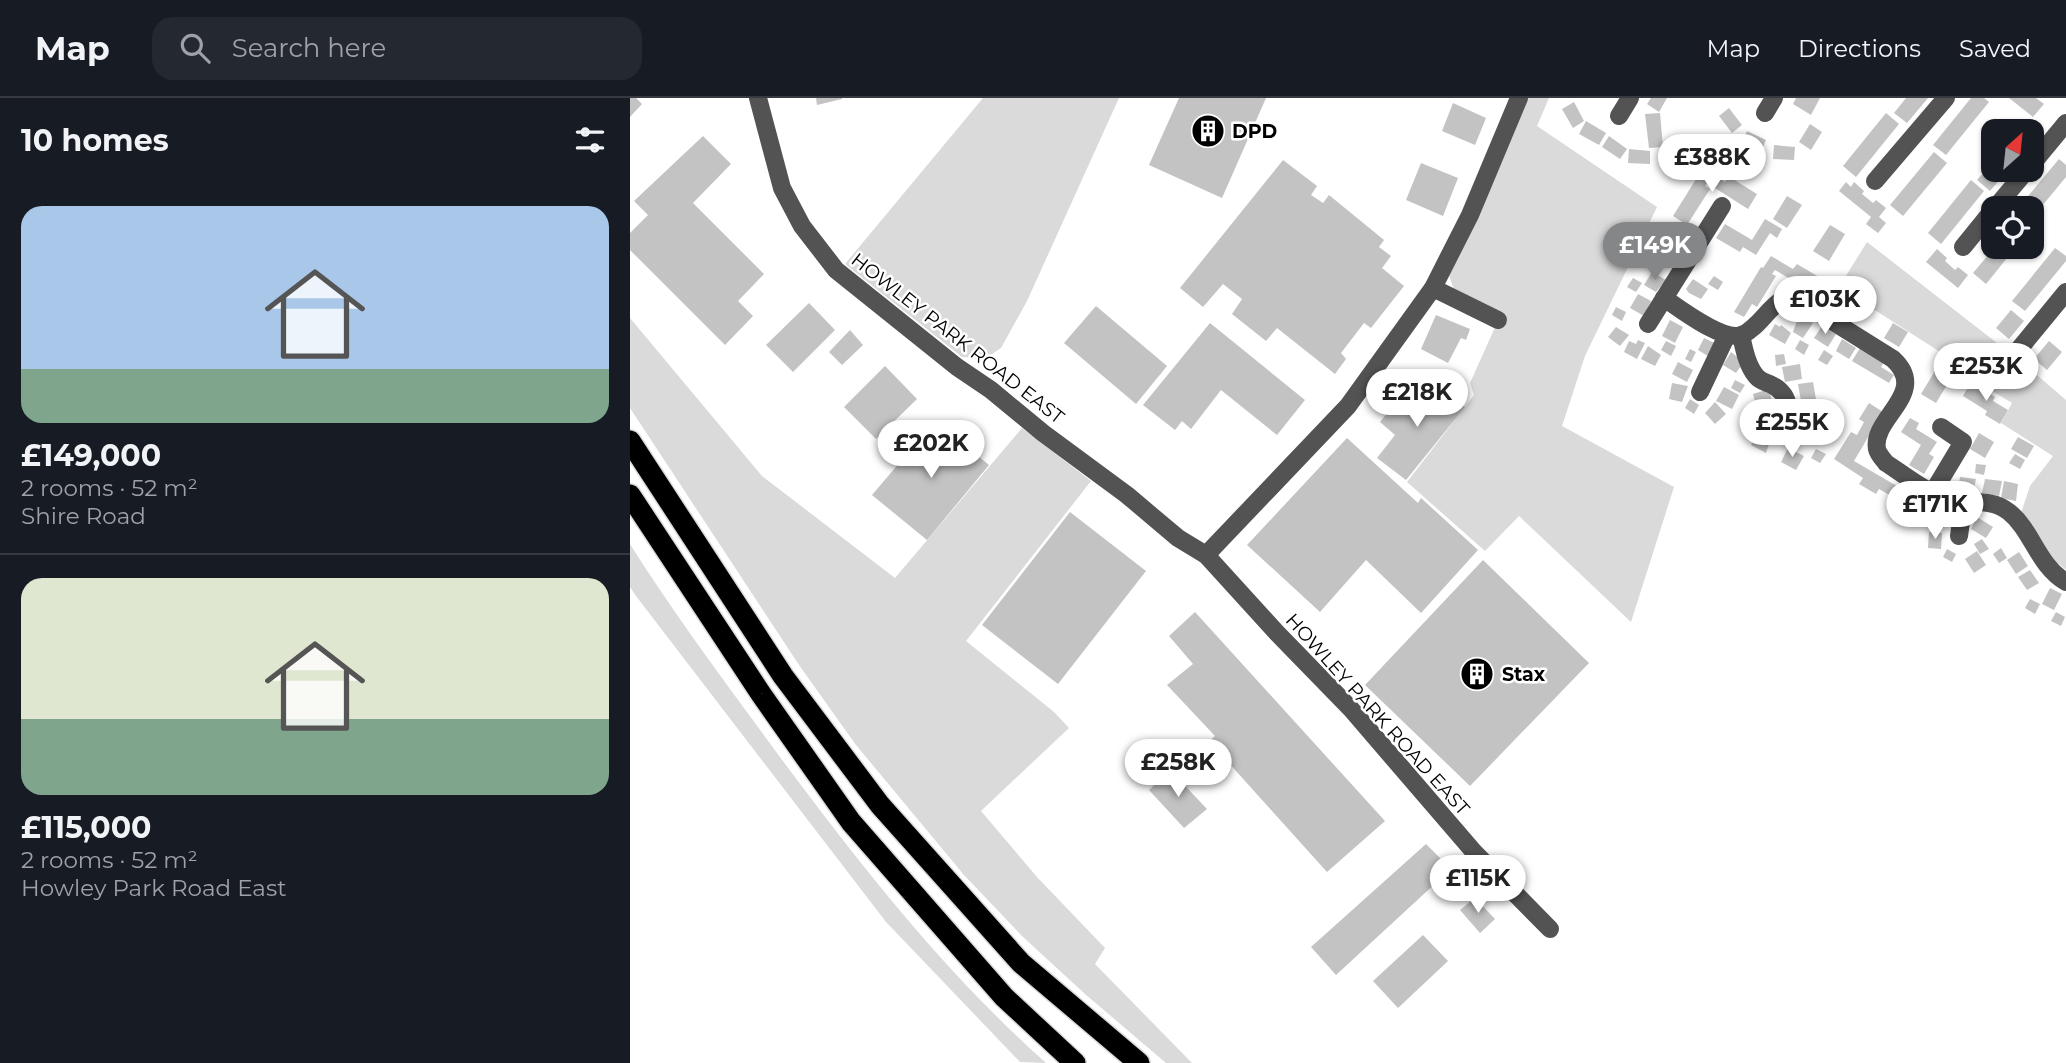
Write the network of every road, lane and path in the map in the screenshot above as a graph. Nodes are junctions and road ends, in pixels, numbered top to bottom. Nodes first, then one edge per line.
1 (758, 98) edge
2 (1519, 98) edge
3 (1630, 98) edge
4 (1946, 98) edge
5 (1619, 116) dead end
6 (2066, 123) edge
7 (2044, 150) edge
8 (1875, 181) dead end
9 (2017, 182) edge
10 (2005, 196) edge
11 (1722, 206) dead end
12 (1981, 225) edge
13 (1963, 247) dead end
14 (1433, 288) junction
15 (2066, 292) edge
16 (1664, 299) junction
17 (1498, 320) dead end
18 (1648, 324) dead end
19 (1734, 335) junction
20 (2011, 359) dead end
21 (1700, 392) dead end
22 (1941, 427) dead end
23 (1781, 435) dead end
24 (630, 441) edge
25 (1933, 492) junction
26 (630, 495) edge
27 (1964, 502) junction
28 (1959, 536) dead end
29 (1206, 555) junction
30 (2066, 582) edge
31 (1550, 929) dead end
32 (1075, 1063) edge
33 (1139, 1063) edge

1 - 29 street, HOWLEY PARK ROAD EAST
2 - 14 street
3 - 5 street
4 - 8 street
6 - 7 street
9 - 10 street
11 - 16 street
12 - 13 street
14 - 17 street
14 - 29 street
15 - 20 street
16 - 18 street
16 - 19 street
19 - 21 street
19 - 23 street
19 - 25 street
22 - 25 street
24 - 33 highway
25 - 27 street
26 - 32 highway
27 - 28 street
27 - 30 street
29 - 31 street, HOWLEY PARK ROAD EAST

